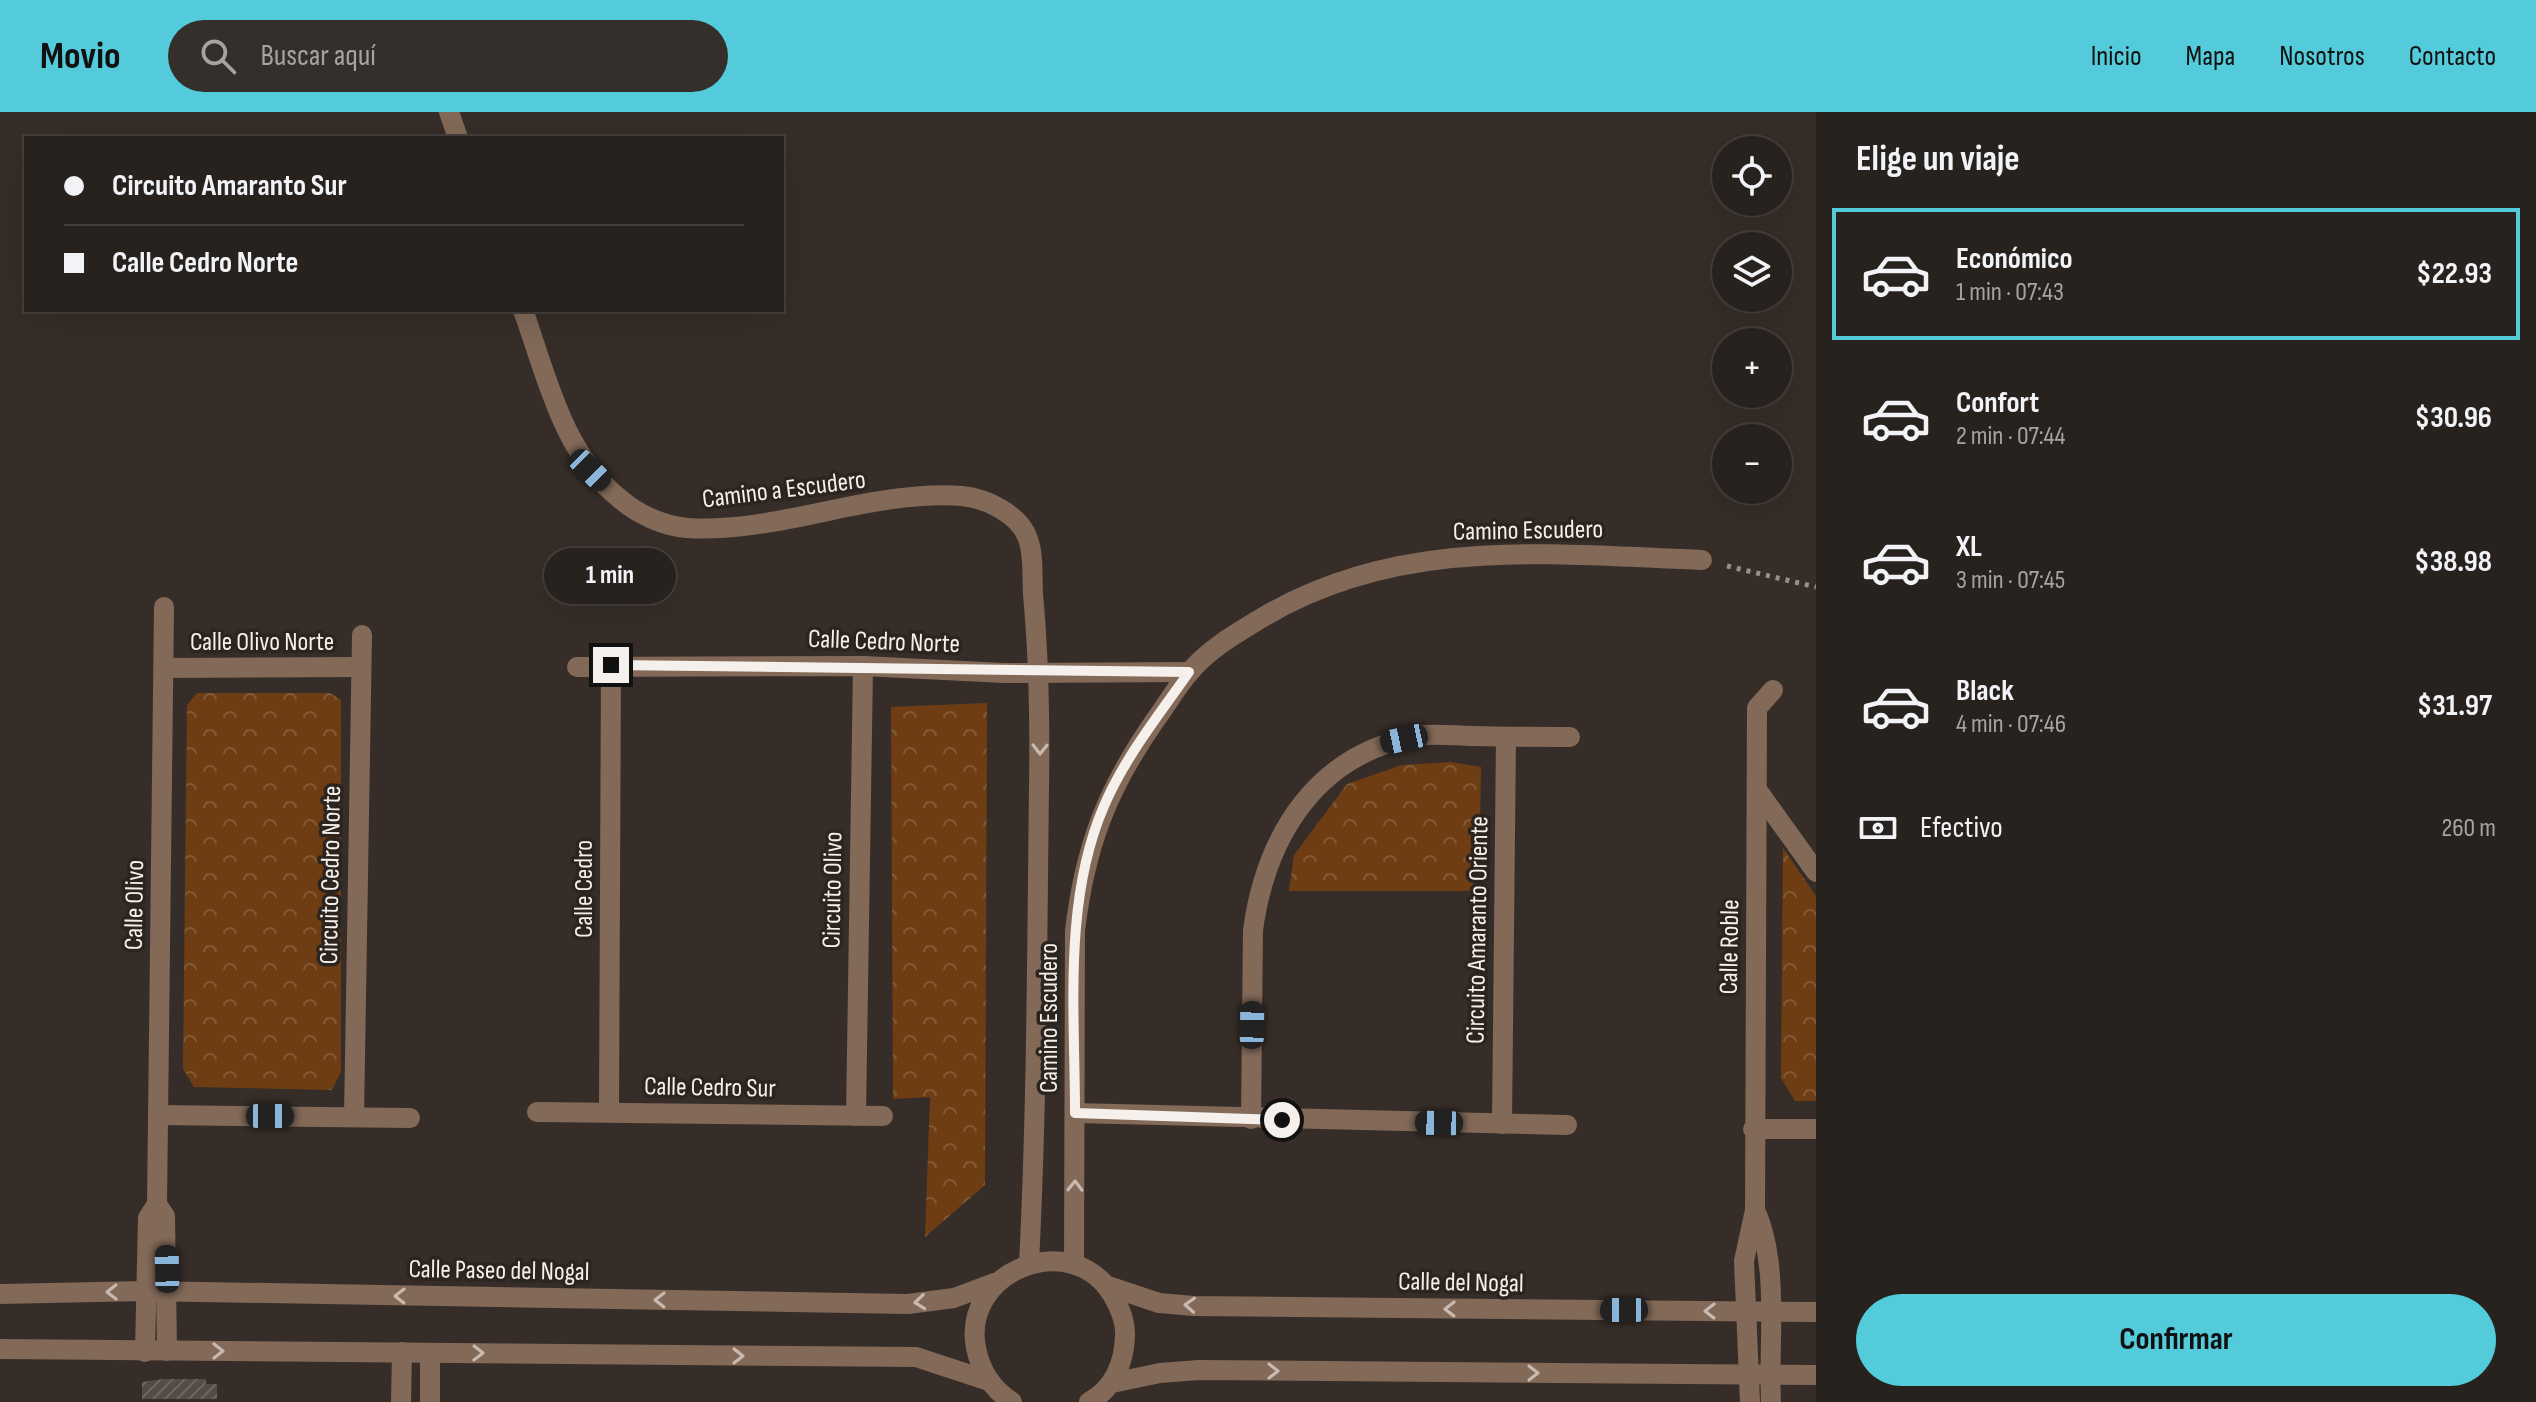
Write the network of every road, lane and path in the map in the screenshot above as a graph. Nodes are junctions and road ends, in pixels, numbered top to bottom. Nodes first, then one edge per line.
1 (449, 112) edge
2 (457, 136) edge
3 (524, 312) edge
4 (1702, 560) joint
5 (1816, 587) edge
6 (164, 607) dead end
7 (362, 635) dead end
8 (611, 665) junction
9 (863, 666) junction
10 (360, 667) junction
11 (577, 667) dead end
12 (164, 668) junction
13 (1041, 671) junction
14 (1189, 672) junction
15 (1773, 690) dead end
16 (1506, 737) junction
17 (1570, 737) dead end
18 (1758, 791) junction
19 (1816, 872) edge
20 (537, 1112) dead end
21 (609, 1112) junction
22 (1075, 1113) junction
23 (159, 1115) junction
24 (856, 1116) junction
25 (883, 1116) dead end
26 (354, 1117) junction
27 (410, 1118) dead end
28 (1251, 1119) junction
29 (1502, 1124) junction
30 (1567, 1125) dead end
31 (1753, 1129) junction
32 (1816, 1129) edge
33 (157, 1204) junction
34 (1755, 1210) junction
35 (1029, 1264) junction
36 (1074, 1264) junction
37 (994, 1283) junction
38 (1108, 1286) junction
39 (145, 1291) junction
40 (167, 1292) junction
41 (0, 1294) edge
42 (1747, 1311) junction
43 (1769, 1311) junction
44 (1816, 1312) edge
45 (0, 1349) edge
46 (167, 1351) junction
47 (145, 1352) junction
48 (402, 1352) junction
49 (430, 1353) junction
50 (1760, 1374) junction
51 (1816, 1375) edge
52 (989, 1381) junction
53 (1112, 1383) junction
54 (401, 1402) edge
55 (430, 1402) edge
56 (1012, 1402) edge
57 (1089, 1402) edge
58 (1750, 1402) edge
59 (1771, 1402) edge

1 - 2 street
3 - 13 street, Camino a Escudero
4 - 5 path
4 - 14 street, Camino Escudero
6 - 12 street, Calle Olivo
7 - 10 street, Circuito Cedro Norte
8 - 9 street, Calle Cedro Norte
8 - 11 street, Calle Cedro Norte
8 - 21 street, Calle Cedro
9 - 13 street, Calle Cedro Norte
9 - 24 street, Circuito Olivo
10 - 12 street, Calle Olivo Norte
10 - 26 street, Circuito Cedro Norte
12 - 23 street, Calle Olivo
13 - 14 street, Calle Cedro Norte
13 -> 35 street, Camino Escudero
14 - 22 street, Camino Escudero
15 - 18 street, Calle Roble
16 - 17 street
16 - 28 street
16 - 29 street, Circuito Amaranto Oriente
18 - 19 street
18 - 31 street, Calle Roble
20 - 21 street, Calle Cedro Sur
21 - 24 street, Calle Cedro Sur
22 - 28 street
36 -> 22 street, Camino Escudero
23 - 26 street
23 - 33 street, Calle Olivo
24 - 25 street, Calle Cedro Sur
26 - 27 street
28 - 29 street
29 - 30 street
31 - 32 street
31 - 34 street, Calle Roble
33 - 39 street, Calle Olivo
33 - 40 street, Calle Olivo
34 - 42 street, Calle Roble
34 - 43 street, Calle Roble
35 - 36 street
35 - 37 street, Calle Paseo del Nogal
36 - 38 street, Calle del Nogal
37 -> 40 street, Calle Paseo del Nogal
37 - 52 street
42 -> 38 street, Calle del Nogal
38 - 53 street
39 - 40 street, Calle Paseo del Nogal
39 -> 41 street, Calle Paseo del Nogal
39 - 47 street, Calle Olivo
40 - 46 street, Calle Olivo
42 - 43 street, Calle del Nogal
42 - 50 street, Calle Roble
43 - 44 street, Calle del Nogal
43 - 50 street, Calle Roble
45 - 47 street
46 - 47 street
46 -> 48 street
48 - 49 street
48 - 54 street
49 -> 52 street
49 - 55 street
50 - 51 street
53 -> 50 street
50 - 58 street
50 - 59 street
52 - 56 street
53 - 57 street

